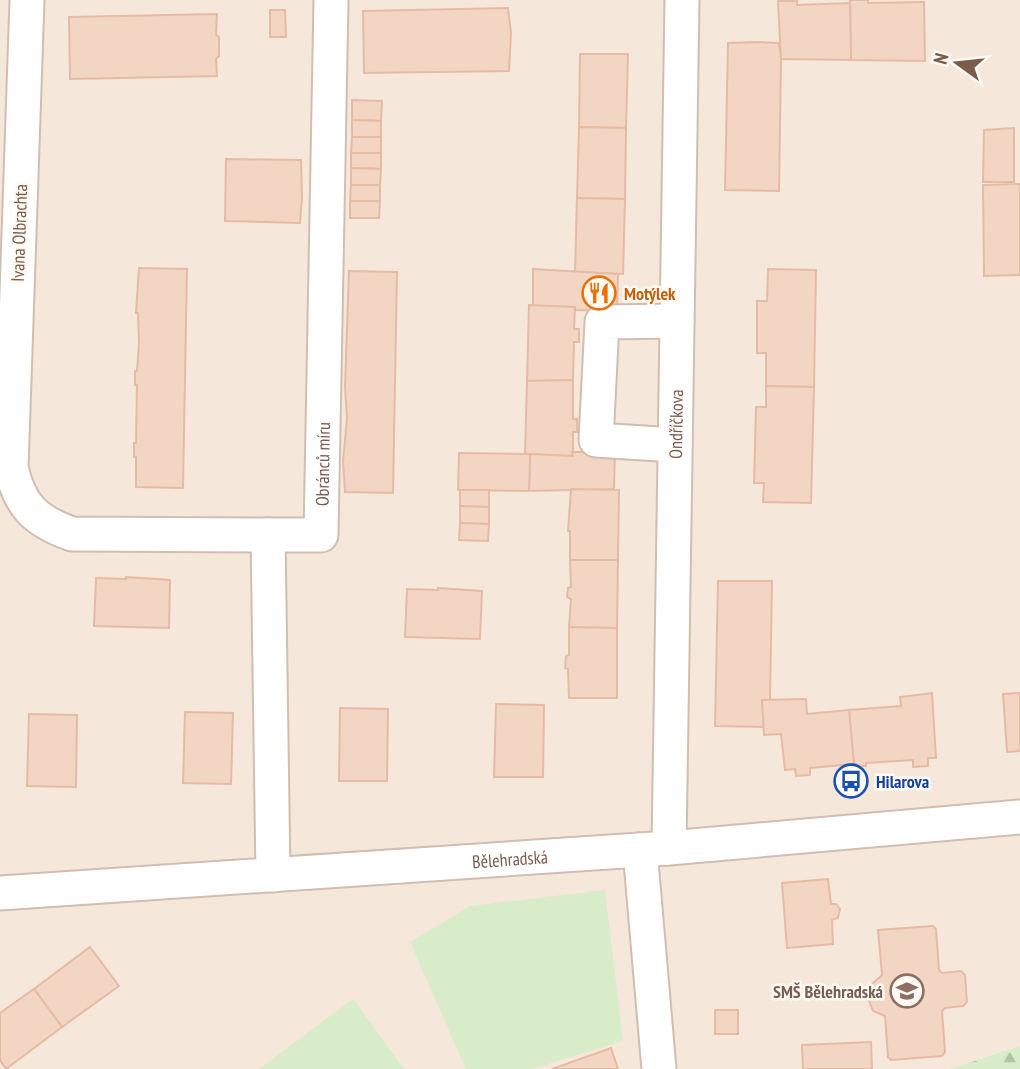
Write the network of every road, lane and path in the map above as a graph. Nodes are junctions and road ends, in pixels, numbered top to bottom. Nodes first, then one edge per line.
1 (27, 0) edge
2 (331, 0) edge
3 (682, 0) edge
4 (677, 321) junction
5 (675, 444) junction
6 (268, 535) junction
7 (1020, 817) edge
8 (654, 849) junction
9 (273, 875) junction
10 (0, 893) edge
11 (659, 1069) edge

1 - 6 street, Ivana Olbrachta
2 - 6 street, Obránců míru
3 - 4 street, Ondříčkova
4 - 5 street, Ondříčkova
4 - 5 street
5 - 8 street, Ondříčkova
6 - 9 street
7 - 8 street, Bělehradská
8 - 9 street, Bělehradská
8 - 11 street, Ondříčkova
9 - 10 street, Bělehradská

